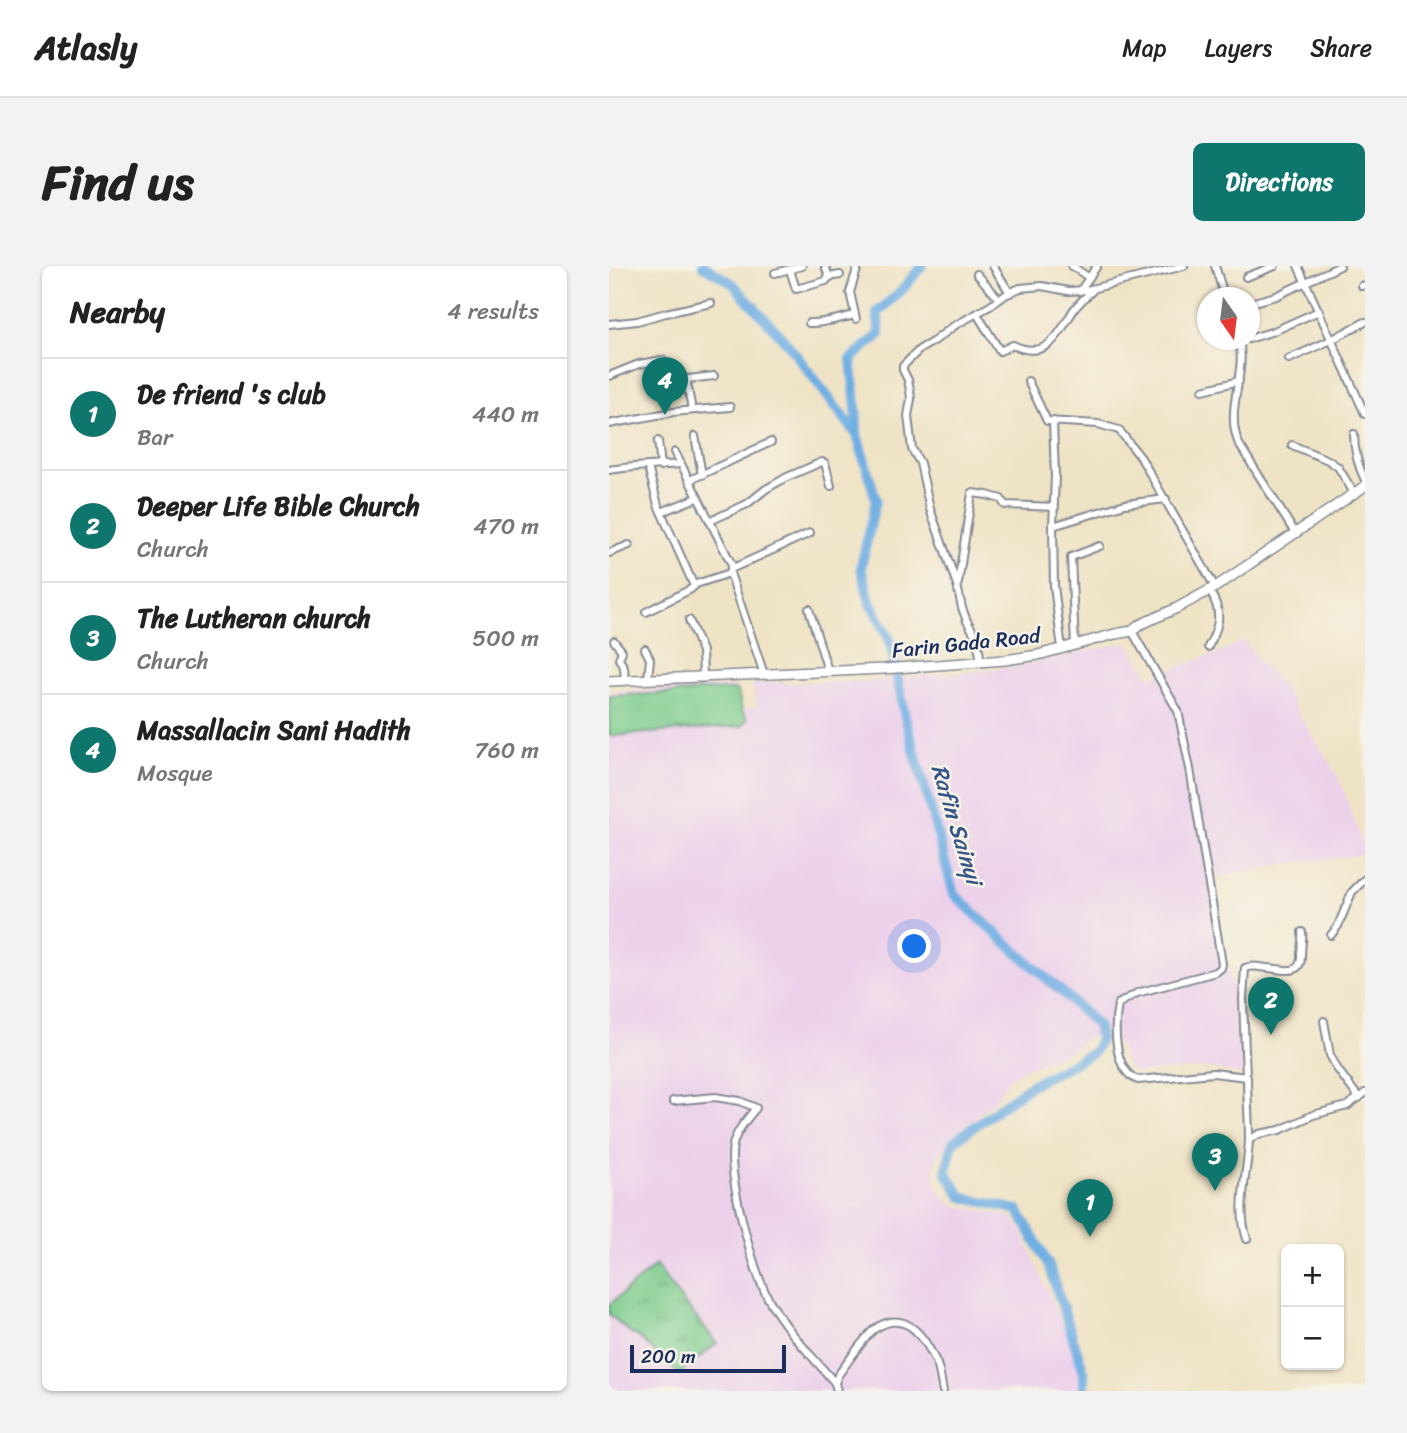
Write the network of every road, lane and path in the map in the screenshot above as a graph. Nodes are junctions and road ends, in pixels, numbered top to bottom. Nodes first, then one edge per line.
1 (802, 266) edge
2 (825, 266) edge
3 (858, 266) edge
4 (993, 266) edge
5 (1072, 266) edge
6 (1097, 266) edge
7 (1184, 266) edge
8 (1215, 266) edge
9 (1275, 266) edge
10 (1298, 266) edge
11 (1339, 266) edge
12 (1160, 269) edge
13 (790, 270) junction
14 (775, 273) dead end
15 (977, 274) dead end
16 (840, 275) dead end
17 (829, 277) junction
18 (1088, 277) junction
19 (1246, 277) dead end
20 (1305, 282) junction
21 (1222, 287) edge
22 (1094, 288) junction
23 (1080, 291) junction
24 (1010, 293) junction
25 (999, 299) junction
26 (1260, 300) edge
27 (712, 303) dead end
28 (1319, 311) junction
29 (977, 314) junction
30 (1365, 322) edge
31 (609, 324) edge
32 (809, 324) dead end
33 (1260, 335) edge
34 (1331, 341) junction
35 (1240, 350) edge
36 (1289, 359) dead end
37 (663, 360) dead end
38 (609, 376) edge
39 (715, 376) dead end
40 (1028, 381) dead end
41 (1239, 381) junction
42 (1203, 390) dead end
43 (730, 407) dead end
44 (692, 410) junction
45 (1365, 414) edge
46 (1053, 421) junction
47 (609, 424) edge
48 (1354, 434) dead end
49 (695, 436) dead end
50 (658, 441) dead end
51 (771, 442) dead end
52 (1292, 445) dead end
53 (675, 452) dead end
54 (681, 464) junction
55 (661, 466) junction
56 (648, 467) junction
57 (609, 470) edge
58 (702, 475) junction
59 (690, 480) junction
60 (1365, 480) edge
61 (831, 486) dead end
62 (1365, 486) edge
63 (1354, 493) junction
64 (697, 498) junction
65 (1166, 499) junction
66 (1055, 507) junction
67 (661, 512) junction
68 (710, 521) junction
69 (1053, 526) junction
70 (810, 533) dead end
71 (1295, 533) junction
72 (629, 545) dead end
73 (1100, 546) dead end
74 (609, 553) edge
75 (731, 571) junction
76 (957, 585) junction
77 (694, 586) junction
78 (1212, 588) junction
79 (809, 609) dead end
80 (646, 612) dead end
81 (689, 620) dead end
82 (1132, 631) junction
83 (614, 641) dead end
84 (1075, 646) junction
85 (1208, 647) dead end
86 (645, 649) dead end
87 (1062, 649) junction
88 (981, 663) junction
89 (828, 671) junction
90 (764, 674) junction
91 (703, 677) junction
92 (648, 679) junction
93 (625, 680) junction
94 (609, 681) edge
95 (1365, 879) edge
96 (1303, 932) dead end
97 (1331, 935) dead end
98 (1324, 1021) dead end
99 (1246, 1077) junction
100 (1365, 1093) edge
101 (1359, 1098) junction
102 (673, 1101) dead end
103 (1249, 1140) junction
104 (1248, 1239) dead end
105 (835, 1383) junction
106 (837, 1391) edge
107 (943, 1391) edge

1 - 13 street
2 - 17 street
3 - 32 street
4 - 24 street
5 - 18 street
6 - 18 street
7 - 12 street
8 - 21 street
9 - 19 street
10 - 20 street
11 - 20 street
12 - 22 street
13 - 14 street
13 - 17 street
15 - 25 street
16 - 17 street
18 - 23 street
20 - 26 street
20 - 28 street
22 - 23 street
22 - 29 street
23 - 24 street
24 - 25 street
25 - 29 street
27 - 31 street
28 - 33 street
28 - 34 street
29 - 76 street
30 - 34 street
34 - 36 street
34 - 45 street
35 - 41 street
37 - 38 street
39 - 44 street
40 - 46 street
41 - 42 street
41 - 71 street
43 - 44 street
44 - 47 street
46 - 65 street
46 - 66 street
48 - 60 street
49 - 58 street
50 - 55 street
51 - 58 street
52 - 63 street
53 - 54 street
54 - 55 street
54 - 59 street
55 - 56 street
56 - 57 street
56 - 67 street
58 - 59 street
59 - 64 street
61 - 68 street
62 - 63 main road, Farin Gada Road
63 - 71 main road, Farin Gada Road
64 - 67 street
64 - 68 street
65 - 69 street
65 - 78 street
66 - 69 street
66 - 76 street
67 - 77 street
68 - 75 street
69 - 87 street
70 - 75 street
71 - 78 main road, Farin Gada Road
72 - 74 street
73 - 84 street
75 - 77 street
75 - 90 street
76 - 88 street
77 - 80 street
78 - 82 main road, Farin Gada Road
78 - 85 street
79 - 89 street
81 - 91 street
82 - 84 main road, Farin Gada Road
82 - 99 street
83 - 93 street
84 - 87 main road, Farin Gada Road
86 - 92 street
87 - 88 main road, Farin Gada Road
88 - 89 main road, Farin Gada Road
89 - 90 main road, Farin Gada Road
90 - 91 main road, Farin Gada Road
91 - 92 main road, Farin Gada Road
92 - 93 main road, Farin Gada Road
93 - 94 main road, Farin Gada Road
95 - 97 street
96 - 99 street
98 - 101 street
99 - 103 street
100 - 101 street
101 - 103 street
102 - 105 street
103 - 104 street
105 - 106 street
105 - 107 street

